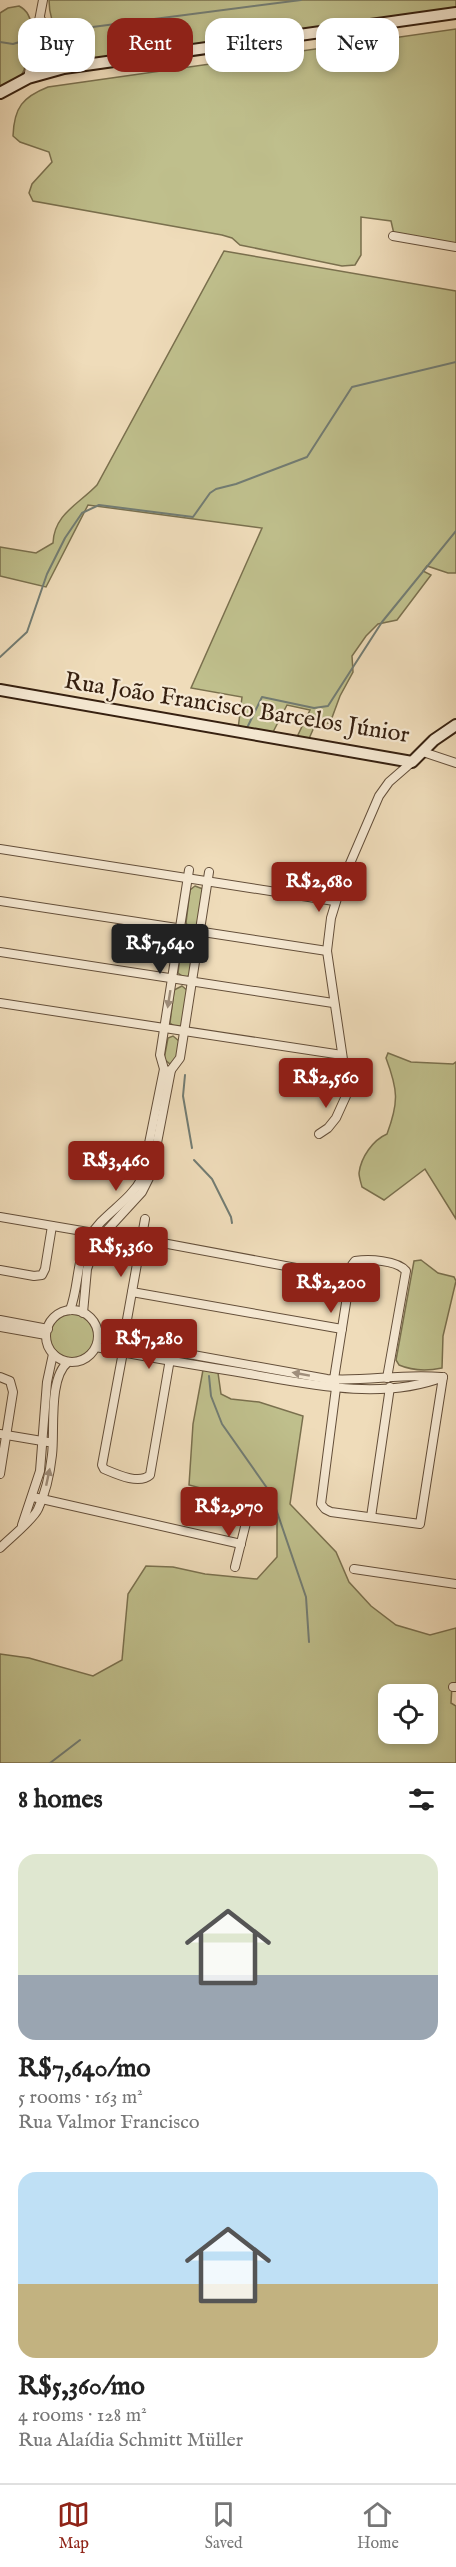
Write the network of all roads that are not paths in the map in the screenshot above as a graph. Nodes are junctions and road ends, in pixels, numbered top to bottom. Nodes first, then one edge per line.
1 (43, 0) edge
2 (456, 12) edge
3 (40, 17) joint
4 (95, 64) edge
5 (46, 72) edge
6 (28, 78) junction
7 (0, 93) edge
8 (393, 236) dead end
9 (456, 247) edge
10 (0, 690) edge
11 (456, 724) edge
12 (423, 752) junction
13 (412, 762) junction
14 (456, 763) edge
15 (0, 849) edge
16 (189, 870) dead end
17 (209, 872) dead end
18 (188, 879) junction
19 (208, 882) junction
20 (0, 901) edge
21 (334, 901) junction
22 (180, 928) junction
23 (200, 931) junction
24 (327, 951) junction
25 (0, 952) edge
26 (172, 978) junction
27 (192, 981) junction
28 (0, 1003) edge
29 (333, 1003) junction
30 (164, 1028) junction
31 (184, 1031) junction
32 (342, 1055) junction
33 (167, 1070) junction
34 (319, 1134) dead end
35 (0, 1217) edge
36 (145, 1219) dead end
37 (52, 1226) junction
38 (92, 1233) junction
39 (101, 1234) junction
40 (141, 1239) junction
41 (0, 1270) edge
42 (350, 1278) junction
43 (132, 1292) junction
44 (70, 1310) junction
45 (83, 1312) junction
46 (0, 1320) edge
47 (0, 1328) edge
48 (342, 1329) junction
49 (47, 1332) junction
50 (99, 1338) junction
51 (123, 1342) junction
52 (96, 1347) junction
53 (172, 1351) junction
54 (123, 1352) junction
55 (53, 1354) junction
56 (170, 1361) junction
57 (68, 1362) junction
58 (0, 1377) edge
59 (443, 1377) junction
60 (387, 1378) junction
61 (334, 1379) junction
62 (390, 1387) junction
63 (336, 1388) junction
64 (3, 1434) edge
65 (43, 1441) junction
66 (52, 1443) junction
67 (0, 1474) edge
68 (33, 1497) junction
69 (42, 1499) junction
70 (248, 1515) dead end
71 (371, 1517) junction
72 (21, 1526) junction
73 (241, 1544) junction
74 (0, 1548) edge
75 (235, 1567) dead end
76 (354, 1569) dead end
77 (456, 1584) edge

1 - 3 street
2 - 4 street
3 - 6 street
5 - 6 street
6 - 7 street
8 - 9 street
10 - 13 street, Rua João Francisco Barcelos Júnior
11 - 12 street, Rua João Francisco Barcelos Júnior
12 - 13 street, Rua João Francisco Barcelos Júnior
12 - 14 street
13 - 21 street
15 - 18 street
16 - 18 street
17 - 19 street
18 - 19 street
18 - 22 street
19 - 21 street
19 - 23 street
20 - 22 street
21 - 24 street
22 - 23 street
22 - 26 street
23 - 24 street
23 - 27 street
24 - 29 street
25 - 26 street
26 - 27 street
26 -> 30 street
27 - 29 street
27 - 31 street
28 - 30 street
29 - 32 street
30 - 31 street
30 - 33 street
31 - 32 street
31 - 33 street
32 - 34 street
33 - 38 street
33 - 39 street
35 - 37 street
36 - 40 street
37 - 38 street
37 - 41 street
38 - 39 street
38 - 44 street
39 - 45 street
40 - 42 street
40 - 43 street
42 - 48 street
42 - 60 street
43 - 48 street
43 - 51 street
44 - 45 street
44 - 49 street
45 - 50 street
46 - 49 street
47 - 49 street
48 - 61 street
49 - 55 street
50 - 51 street
50 - 52 street
51 - 53 street
52 - 54 street
52 - 57 street
53 - 56 street
61 -> 53 street
54 - 56 street
54 - 56 street
55 - 57 street
55 - 65 street
56 - 63 street
57 - 66 street
58 - 64 street
59 - 60 street
59 - 62 street
59 - 71 street
60 - 61 street
61 - 63 street
62 - 63 street
62 - 71 street
63 - 71 street
64 - 65 street
64 - 67 street
65 - 66 street
65 - 68 street
69 -> 66 street
68 - 69 street
68 - 72 street
69 - 72 street
69 - 73 street
70 - 73 street
72 - 74 street
73 - 75 street
76 - 77 street

